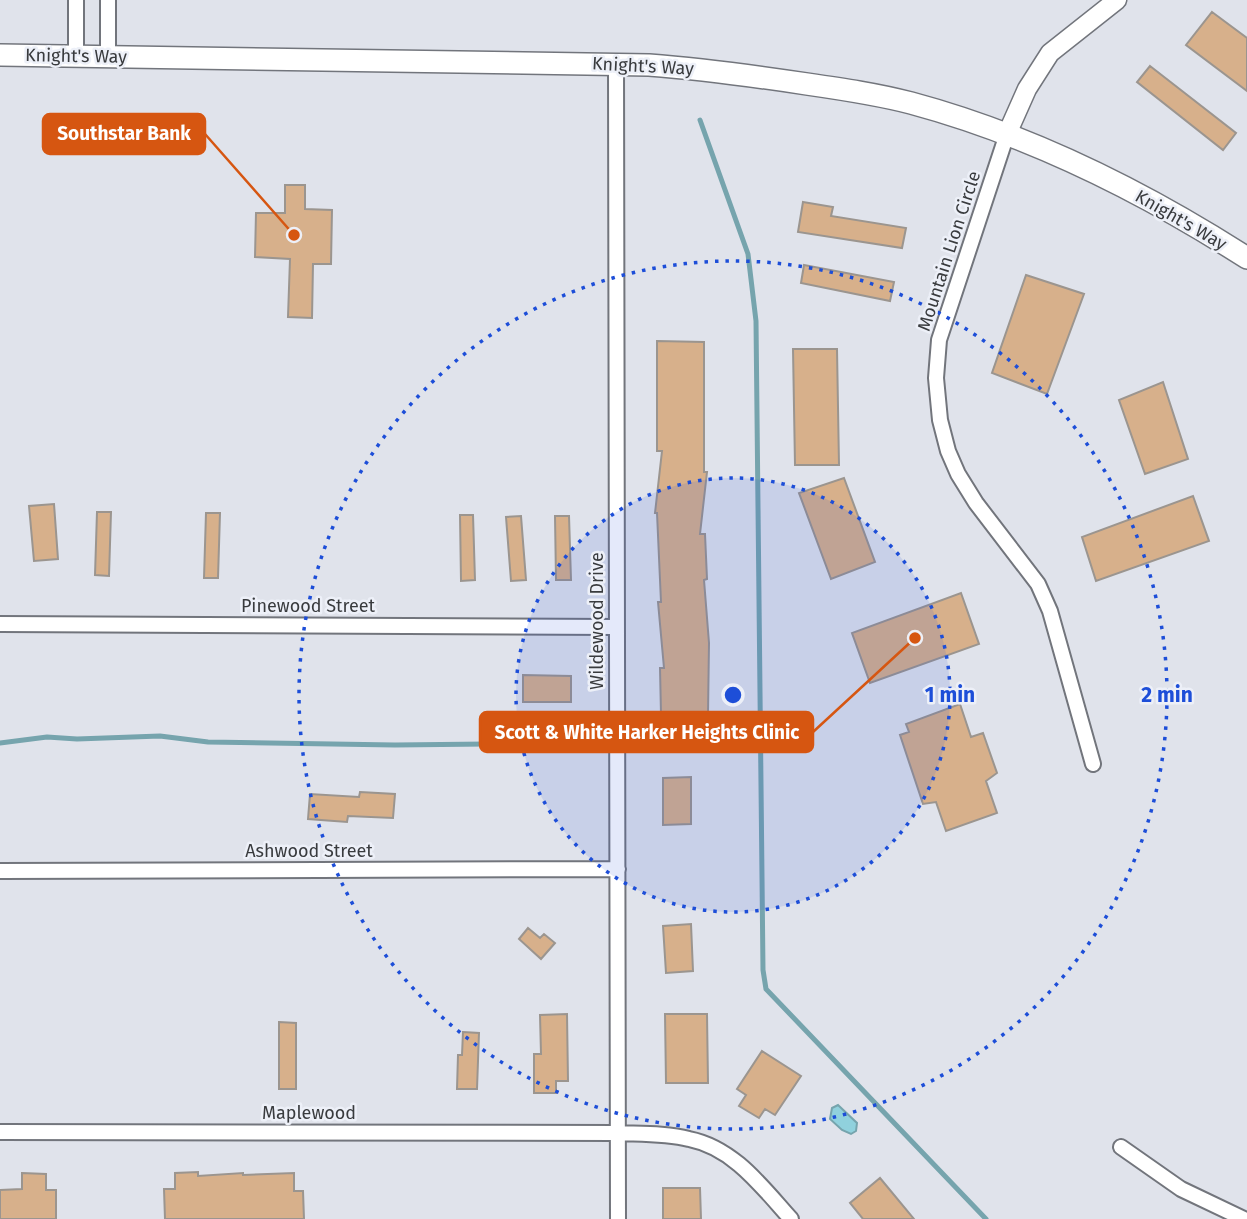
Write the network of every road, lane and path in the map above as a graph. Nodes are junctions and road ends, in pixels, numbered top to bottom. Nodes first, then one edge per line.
1 (76, 0) edge
2 (108, 0) edge
3 (1117, 0) edge
4 (0, 55) edge
5 (76, 56) junction
6 (108, 57) junction
7 (616, 64) junction
8 (1007, 134) junction
9 (1246, 256) edge
10 (0, 624) edge
11 (616, 627) junction
12 (1093, 764) dead end
13 (618, 869) junction
14 (0, 871) edge
15 (0, 1132) edge
16 (617, 1133) junction
17 (1121, 1147) dead end
18 (618, 1219) edge
19 (791, 1219) edge
20 (1244, 1219) edge

1 - 5 street
2 - 6 street
3 - 8 street
4 - 5 main road, Knight's Way
5 - 6 main road, Knight's Way
6 - 7 main road, Knight's Way
7 - 8 main road, Knight's Way
7 - 11 street, Wildewood Drive
8 - 9 main road, Knight's Way
8 - 12 street, Mountain Lion Circle
10 - 11 street, Pinewood Street
11 - 13 street, Wildewood Drive
13 - 14 street, Ashwood Street
13 - 16 street, Wildewood Drive
15 - 16 street, Maplewood
16 - 18 street, Wildewood Drive
16 - 19 street, Maplewood
17 - 20 street

